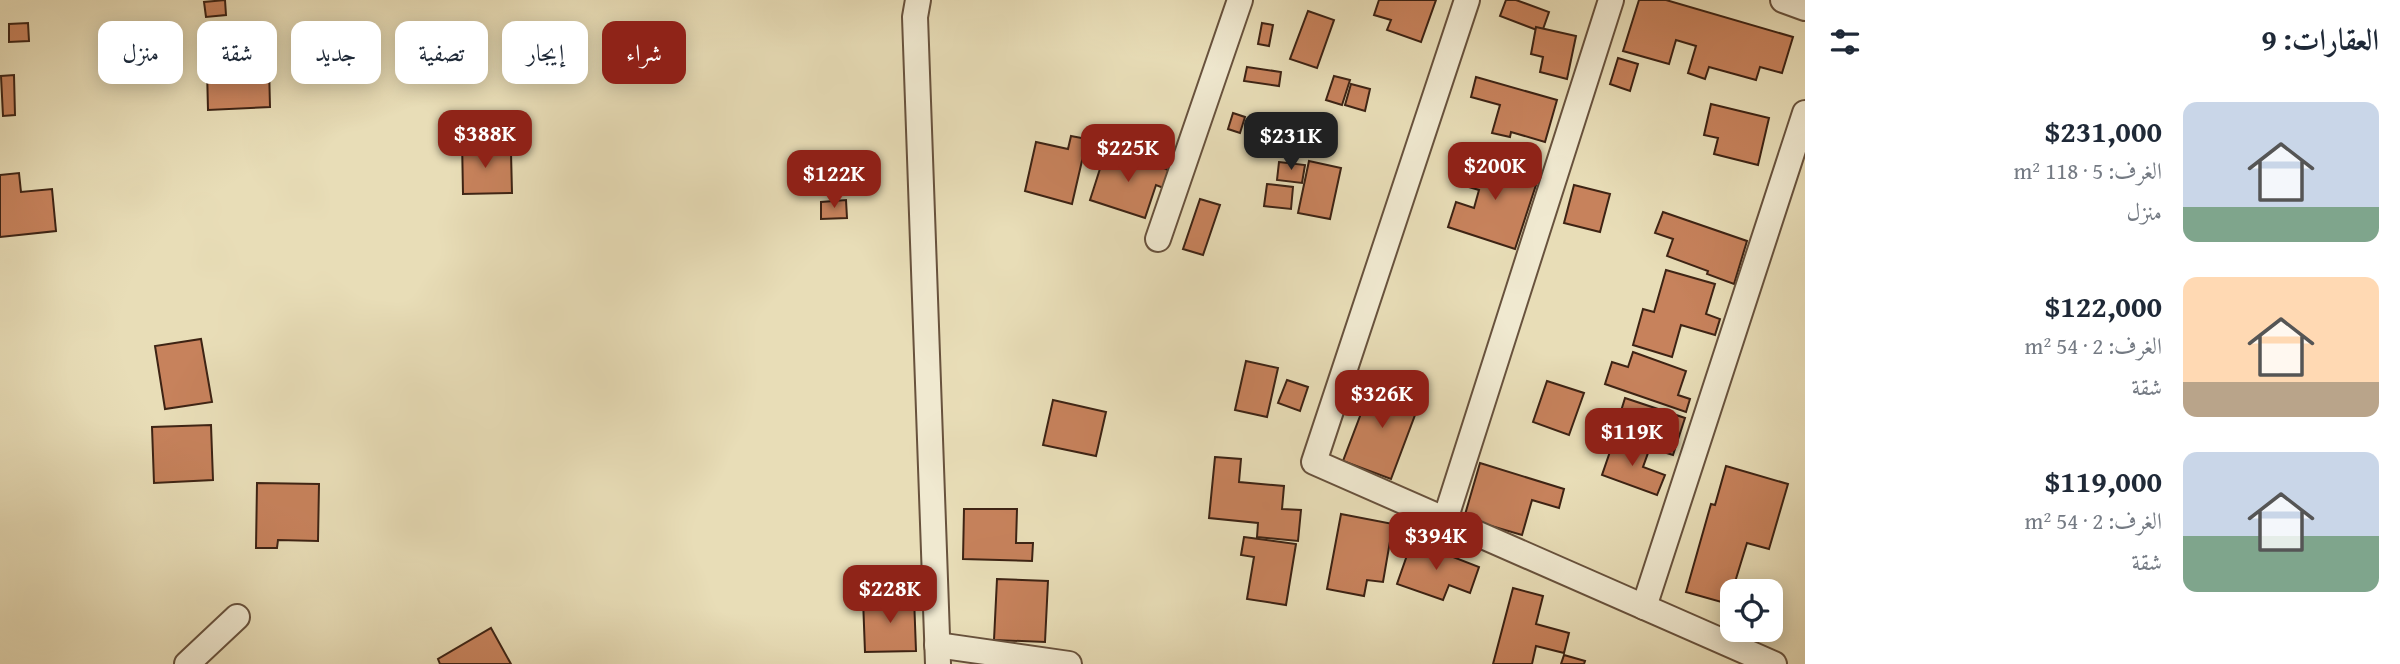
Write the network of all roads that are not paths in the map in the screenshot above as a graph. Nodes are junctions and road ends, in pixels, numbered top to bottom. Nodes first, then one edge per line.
1 (918, 0) edge
2 (1240, 0) edge
3 (1467, 0) edge
4 (1611, 0) edge
5 (1783, 0) edge
6 (1805, 8) edge
7 (1805, 113) edge
8 (1158, 239) dead end
9 (1445, 520) junction
10 (1644, 607) junction
11 (237, 617) dead end
12 (937, 654) edge
13 (1771, 663) edge
14 (187, 664) edge
15 (1069, 664) edge

1 - 12 street
2 - 8 street
3 - 9 street
4 - 9 street
5 - 6 street
7 - 10 street
9 - 10 street
10 - 13 street
11 - 14 street
12 - 15 street

